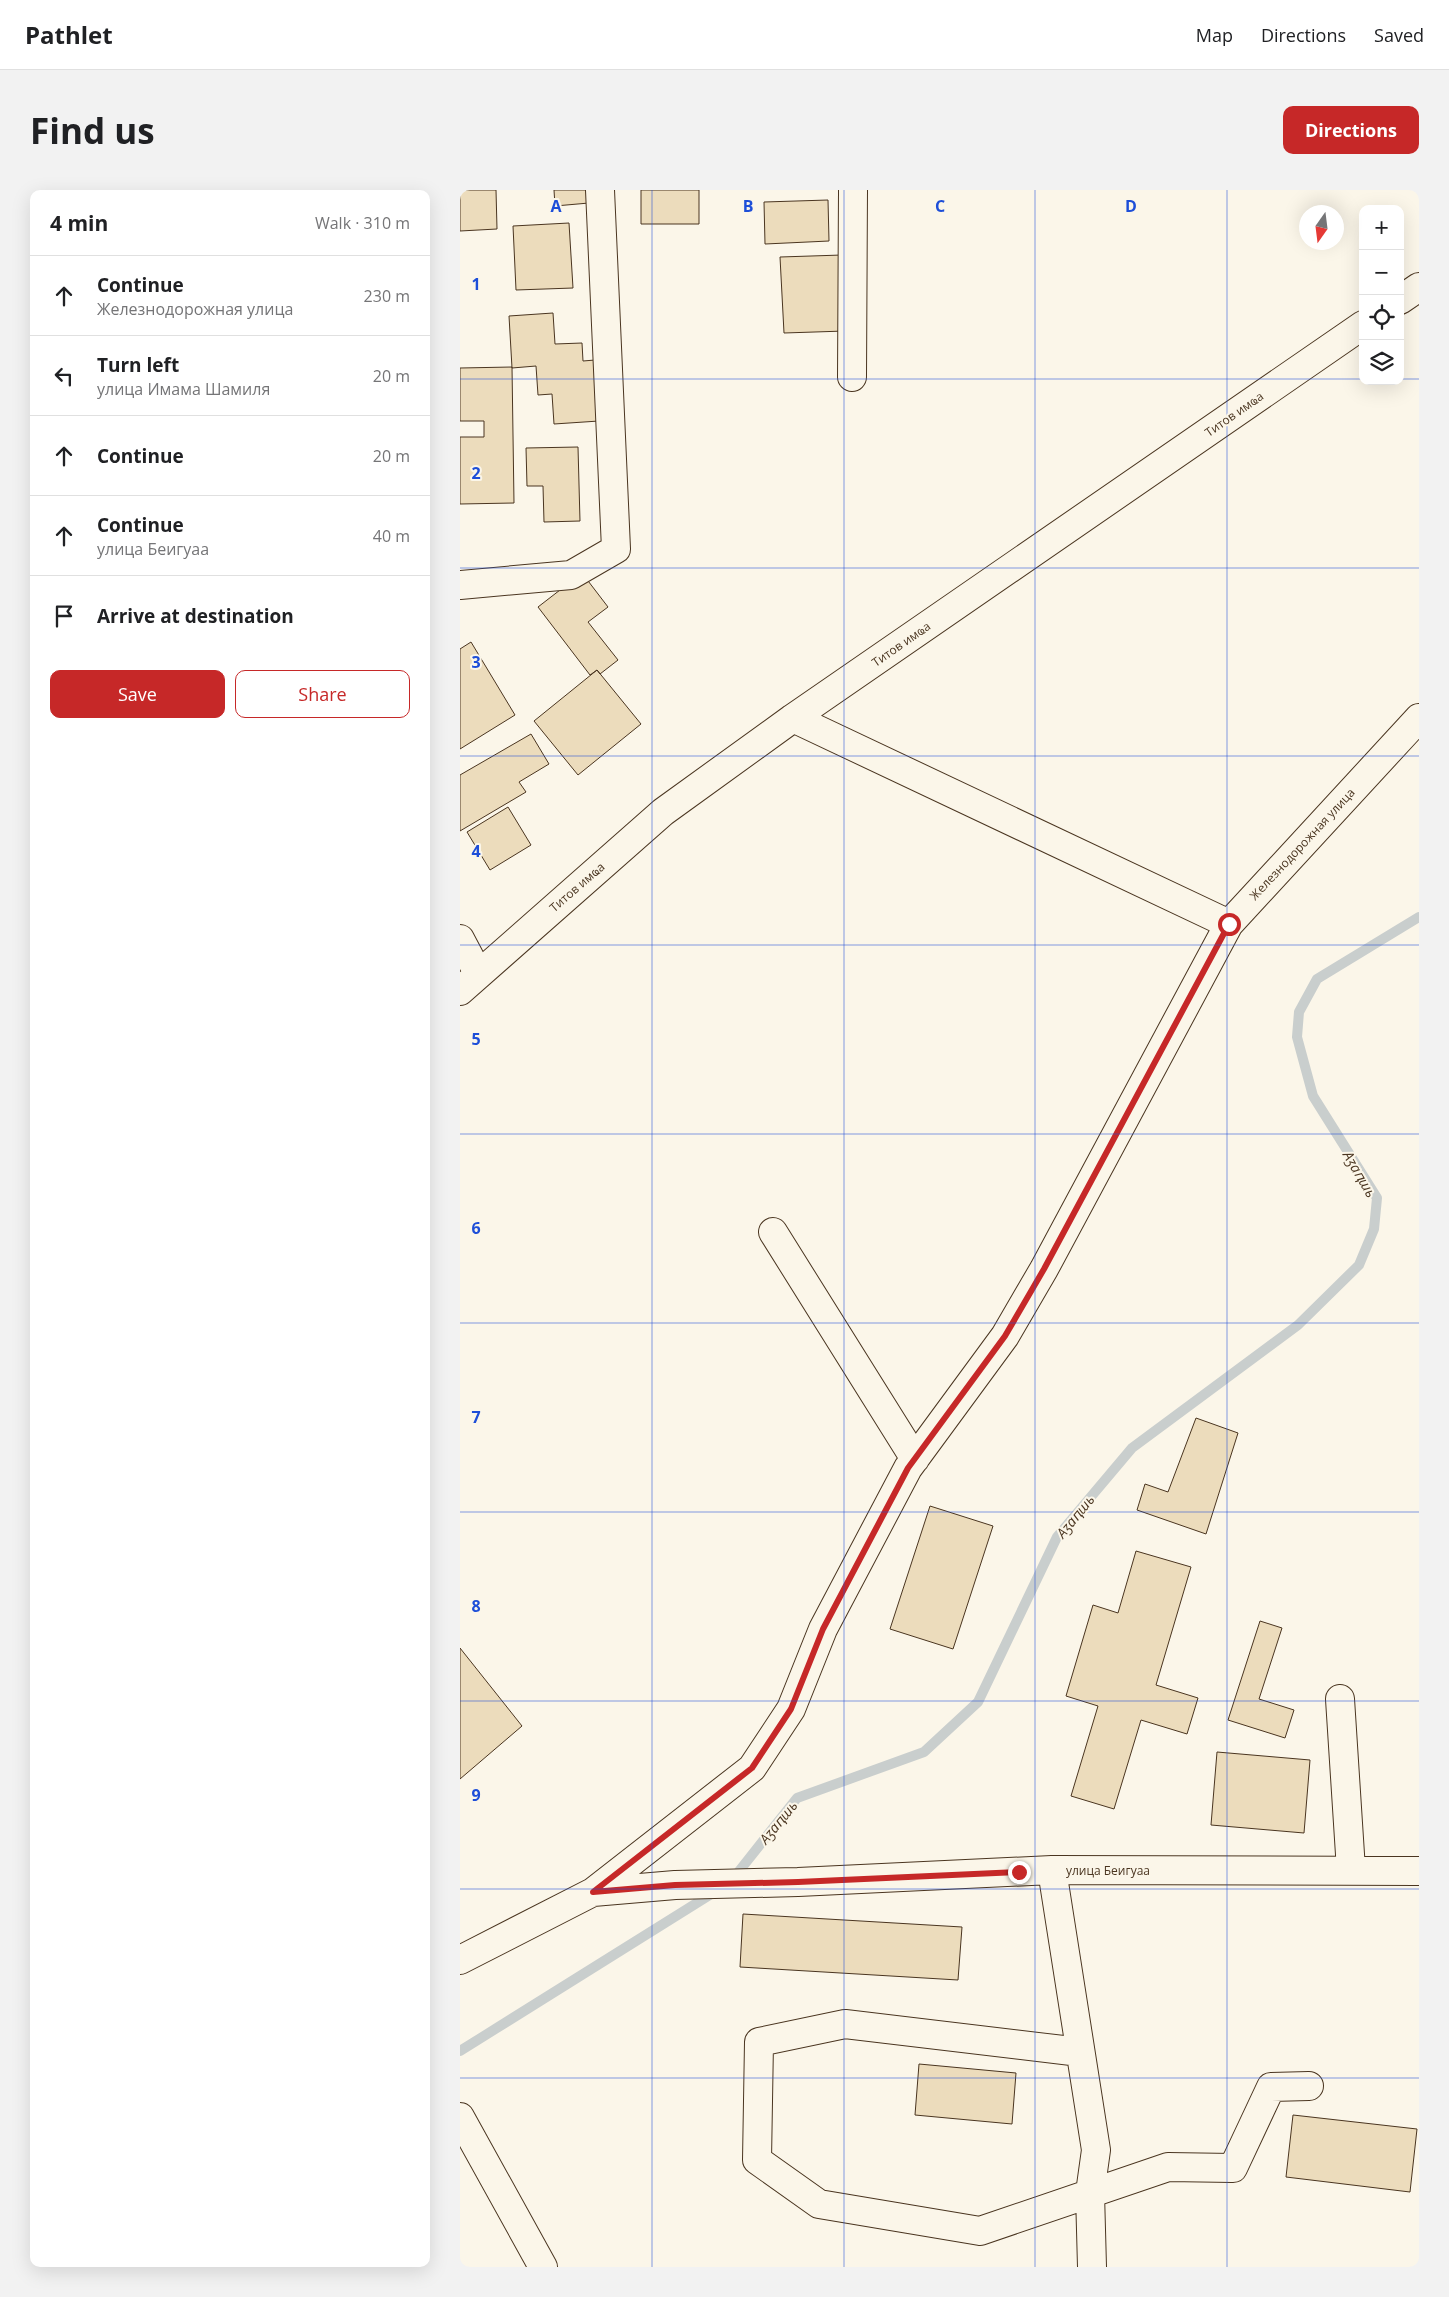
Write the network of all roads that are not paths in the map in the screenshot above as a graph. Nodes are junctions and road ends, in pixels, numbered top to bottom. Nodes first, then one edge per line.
1 (600, 190) edge
2 (853, 190) edge
3 (1419, 287) edge
4 (1404, 297) edge
5 (1359, 328) edge
6 (852, 377) dead end
7 (460, 585) edge
8 (793, 718) junction
9 (1419, 718) edge
10 (1229, 924) junction
11 (460, 939) edge
12 (469, 982) edge
13 (773, 1232) dead end
14 (915, 1459) junction
15 (1340, 1699) dead end
16 (1052, 1870) junction
17 (1351, 1870) junction
18 (1419, 1871) edge
19 (593, 1892) junction
20 (460, 1960) edge
21 (1080, 2052) junction
22 (1309, 2086) dead end
23 (460, 2117) edge
24 (1090, 2193) junction
25 (543, 2267) edge
26 (1092, 2267) edge

1 - 7 street
2 - 6 street
3 - 4 street
5 - 8 street, Титов имҩа
8 - 10 street
8 - 12 street, Титов имҩа
9 - 10 street, Железнодорожная улица
10 - 14 street, Железнодорожная улица
11 - 12 street
13 - 14 street
14 - 19 street, Железнодорожная улица
15 - 17 street
16 - 17 street, улица Беигуаа
16 - 19 street, улица Беигуаа
16 - 21 street
17 - 18 street, улица Беигуаа
19 - 20 street
21 - 24 street
21 - 24 street
22 - 24 street
23 - 25 street
24 - 26 street

